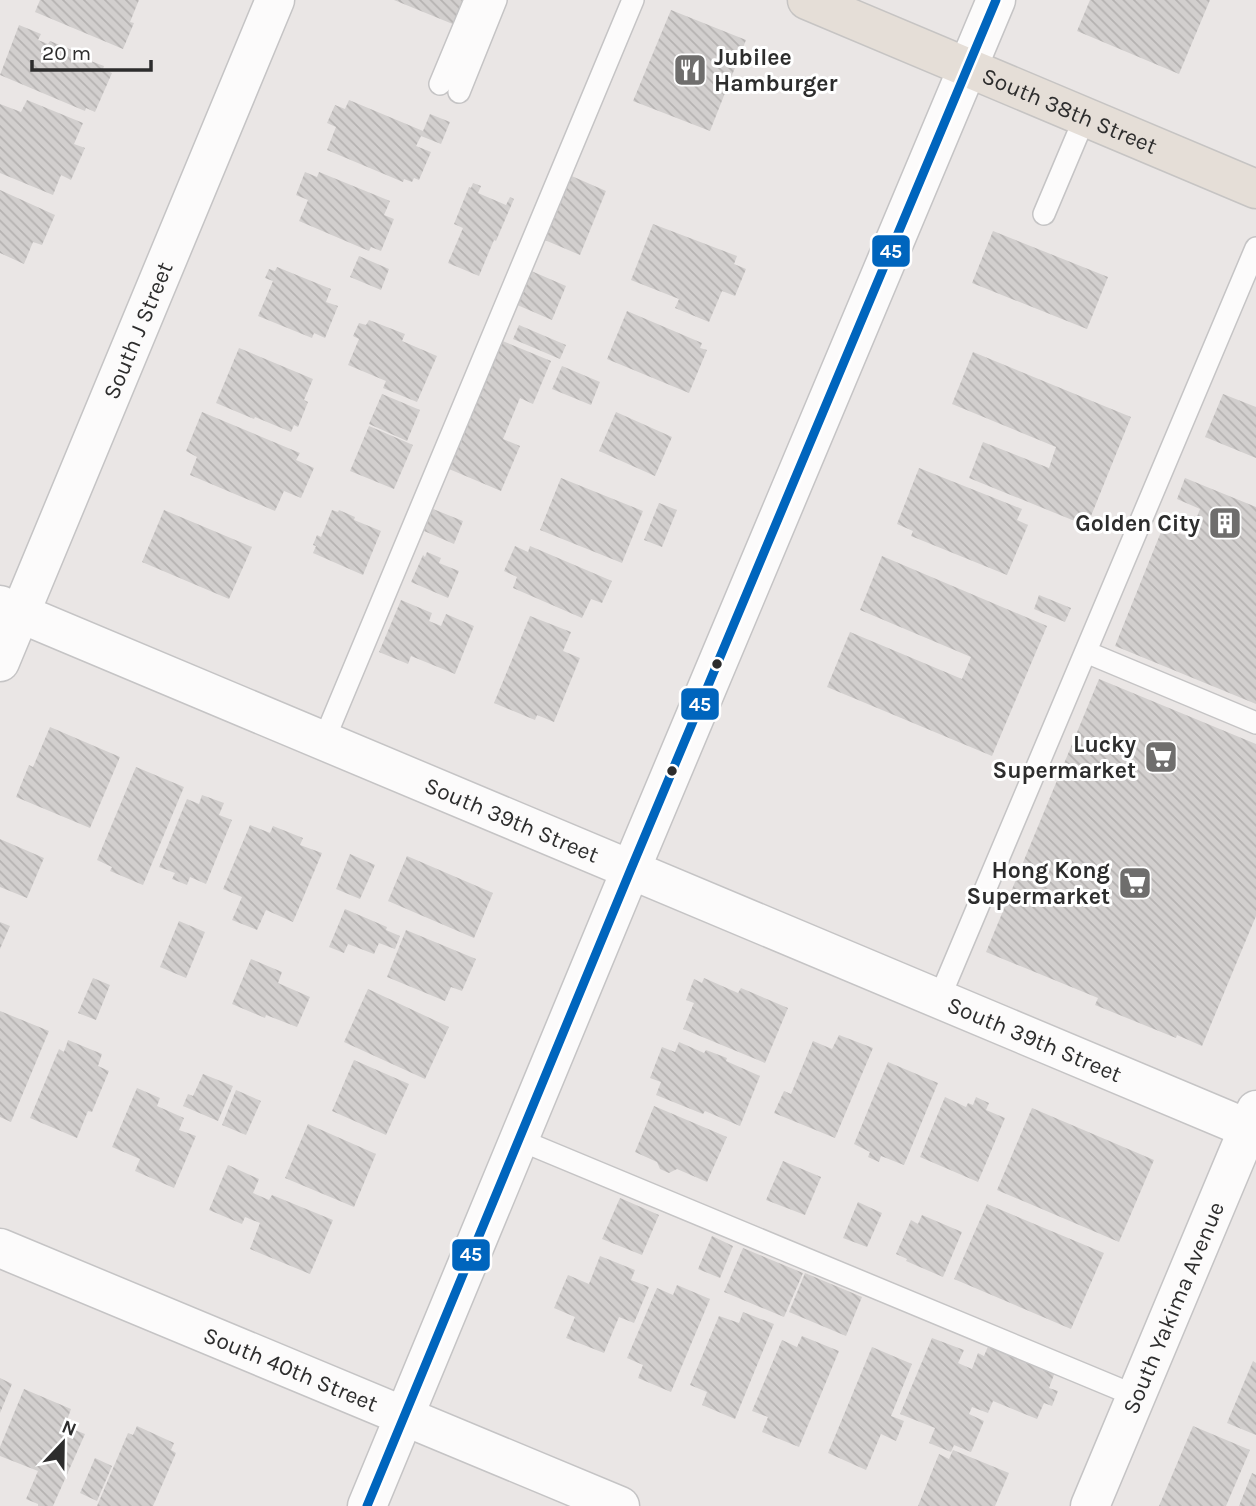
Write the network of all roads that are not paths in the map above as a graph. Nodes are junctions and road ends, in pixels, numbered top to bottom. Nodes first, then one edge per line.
1 (275, 0) edge
2 (475, 0) edge
3 (496, 0) edge
4 (633, 0) edge
5 (807, 0) edge
6 (996, 0) edge
7 (968, 67) junction
8 (1085, 117) junction
9 (1256, 189) edge
10 (1044, 215) dead end
11 (1256, 248) edge
12 (10, 609) edge
13 (1086, 652) junction
14 (0, 662) edge
15 (1256, 723) edge
16 (324, 740) junction
17 (631, 869) junction
18 (939, 999) junction
19 (1253, 1124) edge
20 (520, 1140) junction
21 (0, 1248) edge
22 (1136, 1396) junction
23 (405, 1416) junction
24 (367, 1506) edge
25 (620, 1506) edge
26 (1090, 1506) edge

1 - 12 street, South J Street
2 - 3 lane
4 - 16 lane
5 - 7 main road, South 38th Street
6 - 7 street
7 - 8 main road, South 38th Street
7 - 17 street
8 - 9 main road, South 38th Street
8 - 10 lane
11 - 13 lane
12 - 14 street, South J Street
12 - 16 street, South 39th Street
13 - 15 lane
13 - 18 lane
16 - 17 street, South 39th Street
17 - 18 street, South 39th Street
17 - 20 street
18 - 19 street, South 39th Street
19 - 22 street, South Yakima Avenue
20 - 22 lane
20 - 23 street
21 - 23 street, South 40th Street
22 - 26 street, South Yakima Avenue
23 - 24 street
23 - 25 street, South 40th Street

